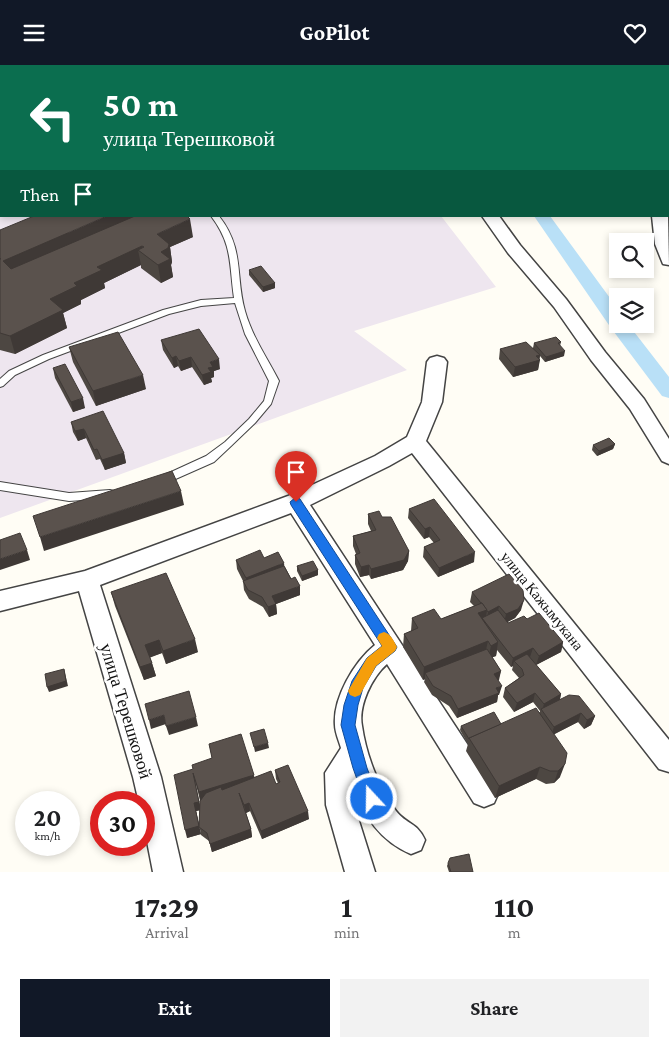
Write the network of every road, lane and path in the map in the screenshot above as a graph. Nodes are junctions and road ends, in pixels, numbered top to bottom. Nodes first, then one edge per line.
1 (216, 217) edge
2 (491, 217) edge
3 (660, 217) edge
4 (669, 259) edge
5 (239, 300) junction
6 (437, 362) dead end
7 (0, 383) edge
8 (415, 442) junction
9 (669, 456) edge
10 (0, 486) edge
11 (151, 487) edge
12 (122, 491) edge
13 (296, 502) junction
14 (87, 580) junction
15 (0, 601) edge
16 (390, 647) junction
17 (355, 751) junction
18 (669, 760) edge
19 (484, 794) dead end
20 (411, 840) dead end
21 (168, 872) edge
22 (360, 872) edge

1 - 5 lane
2 - 9 street
3 - 4 street
5 - 7 lane
5 - 11 lane
6 - 8 street
8 - 13 street
8 - 18 street, улица Кажымукана
10 - 12 lane
13 - 14 street
13 - 16 street
14 - 15 street
14 - 21 street, улица Терешковой
16 - 17 street
16 - 19 street
17 - 20 street
17 - 22 street

